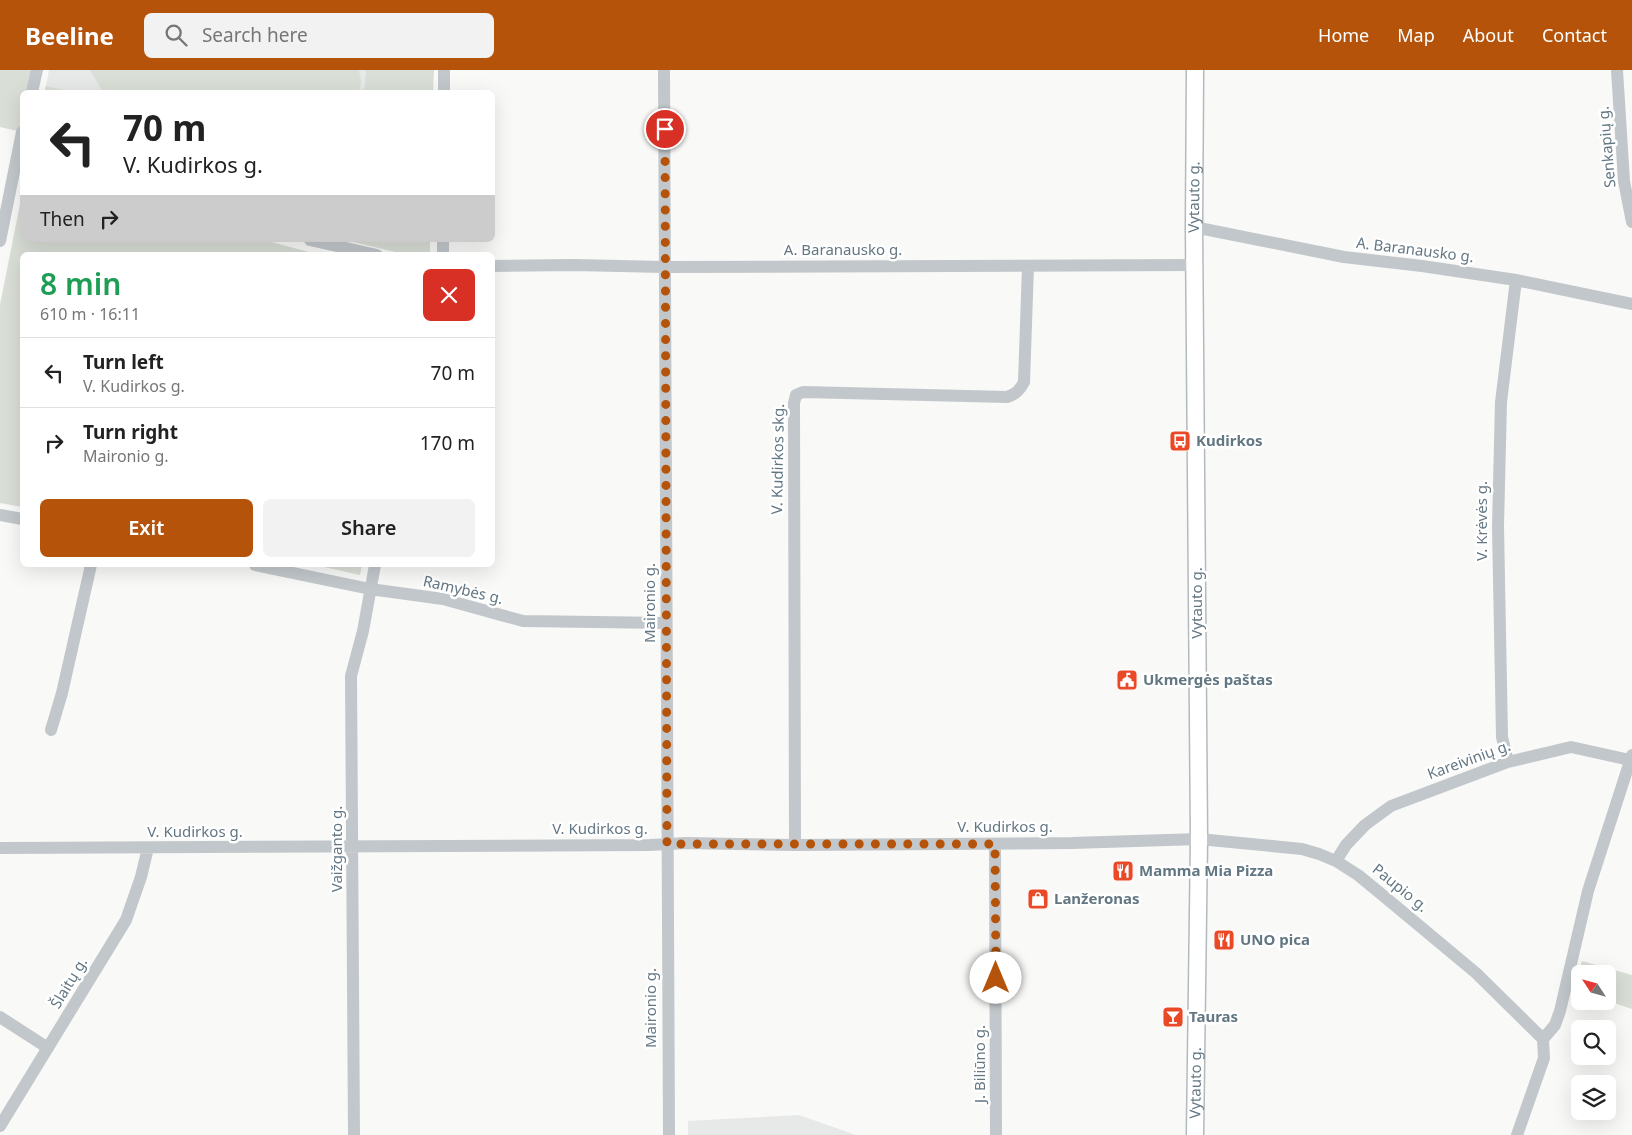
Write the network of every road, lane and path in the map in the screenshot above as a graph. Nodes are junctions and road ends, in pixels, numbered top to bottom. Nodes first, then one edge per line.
1 (37, 70) edge
2 (444, 70) edge
3 (664, 70) edge
4 (1195, 70) edge
5 (1617, 70) edge
6 (32, 90) edge
7 (444, 90) edge
8 (19, 168) edge
9 (1632, 222) edge
10 (1194, 227) junction
11 (0, 241) edge
12 (319, 242) edge
13 (364, 252) edge
14 (1194, 265) junction
15 (495, 266) edge
16 (1028, 266) junction
17 (666, 267) junction
18 (1516, 280) junction
19 (1632, 304) edge
20 (0, 515) edge
21 (20, 519) edge
22 (91, 567) edge
23 (265, 567) edge
24 (375, 567) edge
25 (370, 589) junction
26 (666, 623) junction
27 (51, 730) dead end
28 (1631, 758) edge
29 (1508, 762) junction
30 (1200, 839) junction
31 (667, 844) junction
32 (795, 844) junction
33 (995, 844) junction
34 (353, 847) junction
35 (0, 848) edge
36 (148, 848) junction
37 (1336, 861) junction
38 (0, 1017) edge
39 (1543, 1039) junction
40 (48, 1048) junction
41 (0, 1126) edge
42 (354, 1135) edge
43 (669, 1135) edge
44 (996, 1135) edge
45 (1195, 1135) edge
46 (1517, 1135) edge

1 - 6 street
2 - 7 street
3 - 17 street, Maironio g.
4 - 10 main road, Vytauto g.
5 - 9 street, Senkapių g.
8 - 11 street
10 - 14 main road, Vytauto g.
10 - 18 street, A. Baranausko g.
12 - 13 street
14 - 16 street, A. Baranausko g.
14 - 30 main road, Vytauto g.
15 - 17 street, A. Baranausko g.
16 - 17 street, A. Baranausko g.
16 - 32 street, V. Kudirkos skg.
17 - 26 street, Maironio g.
18 - 19 street, A. Baranausko g.
18 - 29 street, V. Krėvės g.
20 - 21 street
22 - 27 street
23 - 25 street, Ramybės g.
24 - 25 street, Vaižganto g.
25 - 26 street, Ramybės g.
25 - 34 street, Vaižganto g.
26 - 31 street, Maironio g.
28 - 29 street, Kareivinių g.
28 - 39 street
29 - 37 street, Kareivinių g.
30 - 33 street, V. Kudirkos g.
30 - 37 street, Paupio g.
30 - 45 main road, Vytauto g.
31 - 32 street, V. Kudirkos g.
31 - 34 street, V. Kudirkos g.
31 - 43 street, Maironio g.
32 - 33 street, V. Kudirkos g.
33 - 44 street, J. Biliūno g.
34 - 36 street, V. Kudirkos g.
34 - 42 street, Vaižganto g.
35 - 36 street, V. Kudirkos g.
36 - 40 street, Šlaitų g.
37 - 39 street, Paupio g.
38 - 40 street
39 - 46 street
40 - 41 street, Šlaitų g.

